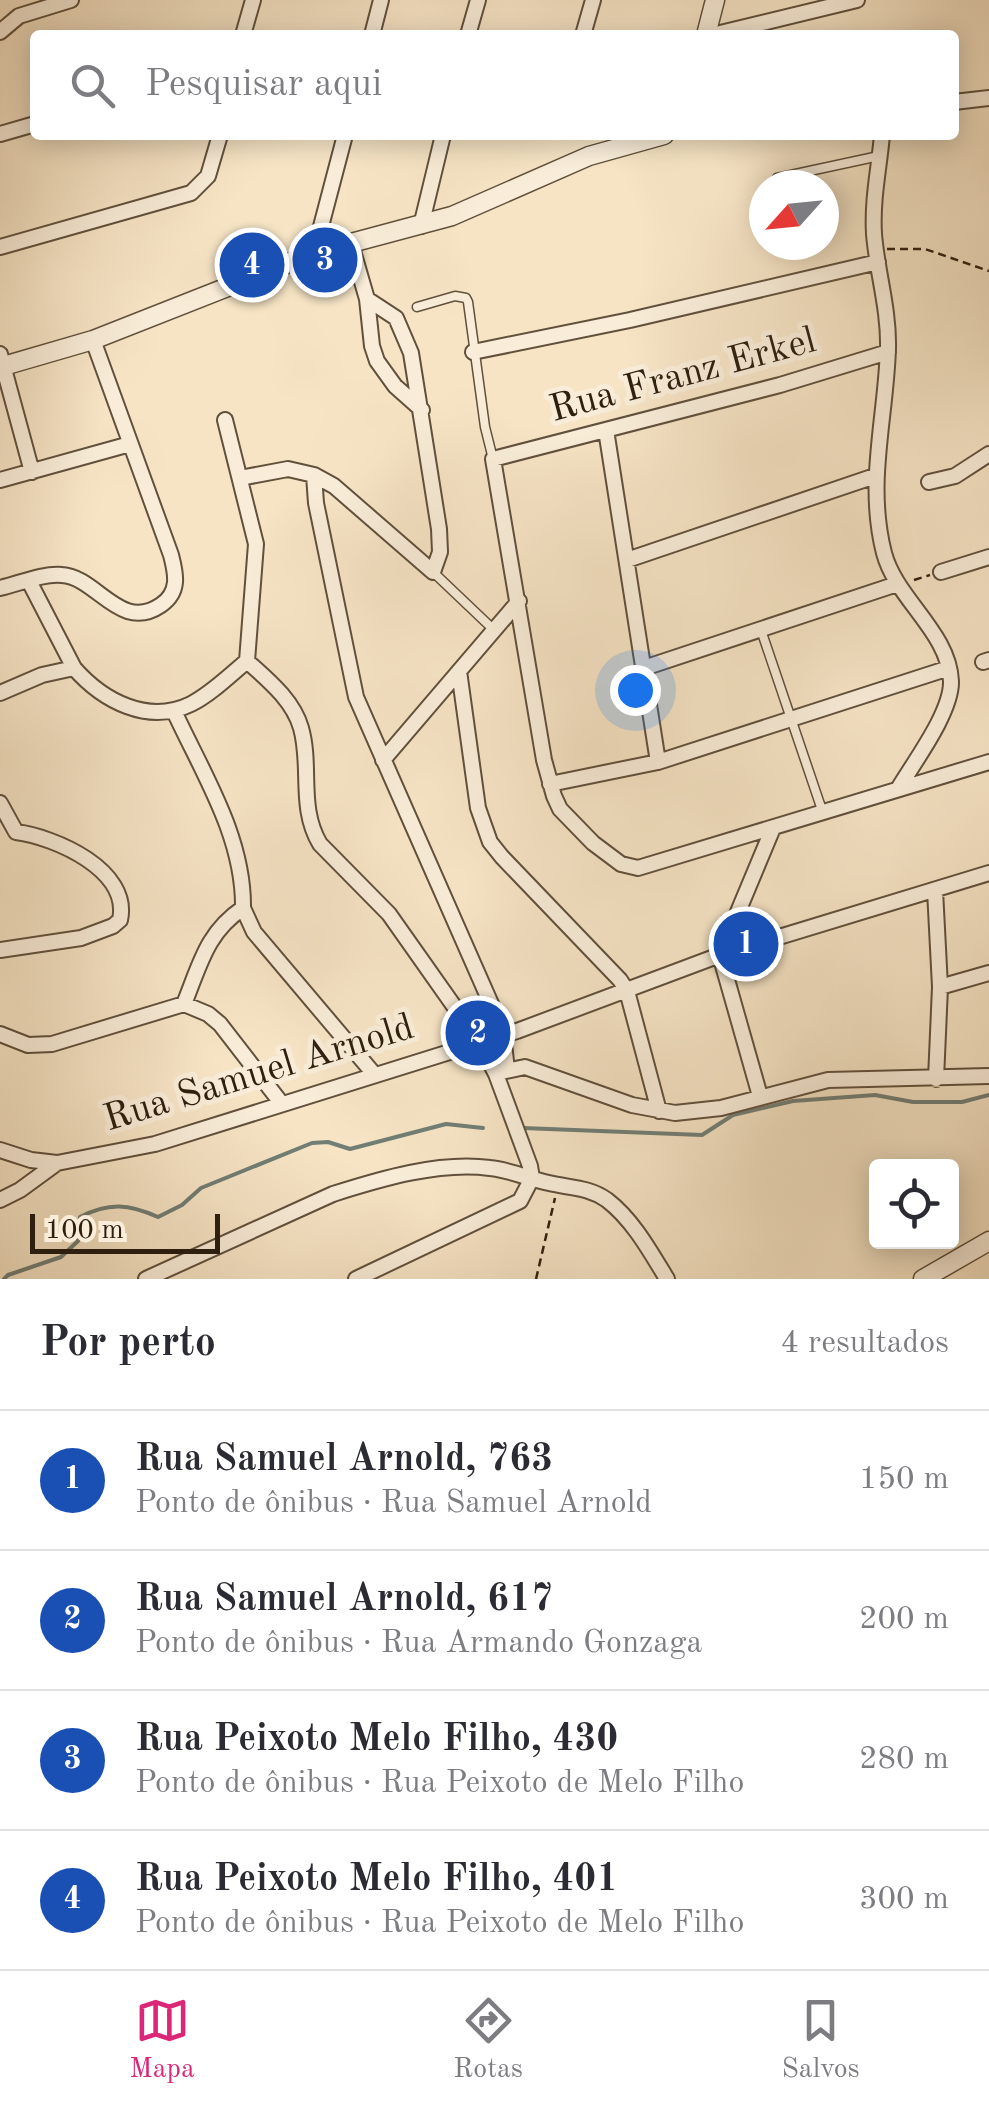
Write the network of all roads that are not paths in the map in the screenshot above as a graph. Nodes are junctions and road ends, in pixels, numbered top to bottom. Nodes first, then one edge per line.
1 (71, 0) edge
2 (253, 0) edge
3 (381, 0) edge
4 (478, 0) edge
5 (593, 0) edge
6 (716, 0) edge
7 (857, 0) edge
8 (244, 30) edge
9 (373, 30) edge
10 (469, 30) edge
11 (585, 30) edge
12 (710, 30) edge
13 (730, 30) edge
14 (0, 32) edge
15 (989, 98) edge
16 (959, 101) edge
17 (30, 125) edge
18 (0, 134) edge
19 (219, 140) edge
20 (345, 140) edge
21 (441, 140) edge
22 (646, 140) edge
23 (881, 140) edge
24 (878, 156) junction
25 (814, 170) edge
26 (421, 226) junction
27 (351, 244) junction
28 (0, 248) edge
29 (314, 253) junction
30 (877, 256) junction
31 (368, 299) junction
32 (417, 308) dead end
33 (93, 340) junction
34 (473, 352) junction
35 (888, 352) junction
36 (1, 363) edge
37 (422, 410) junction
38 (226, 420) dead end
39 (606, 430) junction
40 (130, 444) junction
41 (989, 454) edge
42 (493, 460) junction
43 (32, 472) junction
44 (314, 474) junction
45 (874, 476) junction
46 (240, 478) junction
47 (0, 480) edge
48 (929, 482) dead end
49 (989, 557) edge
50 (627, 560) junction
51 (433, 572) junction
52 (942, 572) road end
53 (29, 581) junction
54 (897, 584) junction
55 (0, 588) edge
56 (519, 601) junction
57 (494, 630) junction
58 (761, 630) junction
59 (248, 661) junction
60 (74, 668) junction
61 (644, 668) junction
62 (949, 668) junction
63 (460, 671) junction
64 (0, 693) edge
65 (174, 711) junction
66 (792, 720) junction
67 (383, 760) junction
68 (658, 762) junction
69 (989, 762) edge
70 (550, 784) junction
71 (898, 790) junction
72 (0, 803) edge
73 (822, 813) junction
74 (773, 828) junction
75 (8, 833) edge
76 (989, 873) edge
77 (935, 890) junction
78 (242, 908) junction
79 (0, 950) edge
80 (720, 955) junction
81 (989, 973) edge
82 (940, 987) junction
83 (627, 990) junction
84 (184, 1004) junction
85 (0, 1034) edge
86 (504, 1035) junction
87 (480, 1043) junction
88 (501, 1072) junction
89 (374, 1074) junction
90 (989, 1076) edge
91 (936, 1078) junction
92 (760, 1096) junction
93 (282, 1104) junction
94 (659, 1111) junction
95 (0, 1150) edge
96 (57, 1163) junction
97 (532, 1178) junction
98 (0, 1200) edge
99 (989, 1241) edge
100 (146, 1279) edge
101 (356, 1279) edge
102 (667, 1279) edge
103 (923, 1279) edge

1 - 14 street
2 - 8 street
3 - 9 street
4 - 10 street
5 - 11 street
6 - 12 street
7 - 13 street
15 - 16 street
17 - 18 street
19 - 28 street
20 - 29 street
21 - 26 street
22 - 26 street
23 - 24 street
24 - 25 lane
24 - 30 street
26 - 27 street
27 - 29 street
27 - 31 street
29 - 33 street
30 - 34 street
30 - 35 street
31 - 37 street
31 - 37 street
32 - 34 lane
33 - 36 street
33 - 40 street
34 - 42 lane
35 - 39 street, Rua Franz Erkel
35 - 45 street
36 - 43 street
37 - 51 street
38 - 46 street
39 - 42 street, Rua Franz Erkel
39 - 50 street
40 - 43 street
40 - 53 street
41 - 48 street
42 - 56 street
43 - 47 street
44 - 46 street
44 - 51 street
44 - 67 street
45 - 50 street
45 - 54 street
46 - 59 street
49 - 52 street
50 - 61 street
51 - 57 lane
53 - 55 street
53 - 60 street
54 - 58 street
54 - 62 street
56 - 57 street
56 - 70 street
57 - 63 street
58 - 61 street
58 - 66 lane
59 - 65 street
59 - 87 street
60 - 64 street
60 - 65 street
61 - 68 street
62 - 66 street
62 - 71 street
63 - 67 street
63 - 83 street
65 - 78 street
66 - 68 street
66 - 73 lane
67 - 86 street
68 - 70 street
69 - 71 street
70 - 74 street
71 - 73 street
72 - 75 street
73 - 74 street
74 - 80 street
75 - 79 street
76 - 77 street, Rua Samuel Arnold
77 - 80 street, Rua Samuel Arnold
77 - 82 street
78 - 84 street
78 - 89 street
80 - 83 street, Rua Samuel Arnold
80 - 92 street
81 - 82 street
82 - 91 street
83 - 86 street, Rua Samuel Arnold
83 - 94 street
84 - 85 street
84 - 93 street
86 - 87 street, Rua Samuel Arnold
86 - 88 street
87 - 88 street
87 - 89 street, Rua Samuel Arnold
88 - 94 street
88 - 97 street
89 - 93 street, Rua Samuel Arnold
90 - 91 street
91 - 92 street
92 - 94 street
93 - 96 street, Rua Samuel Arnold
95 - 96 street, Rua Samuel Arnold
96 - 98 street
97 - 100 street
97 - 101 street
97 - 102 street
99 - 103 street

